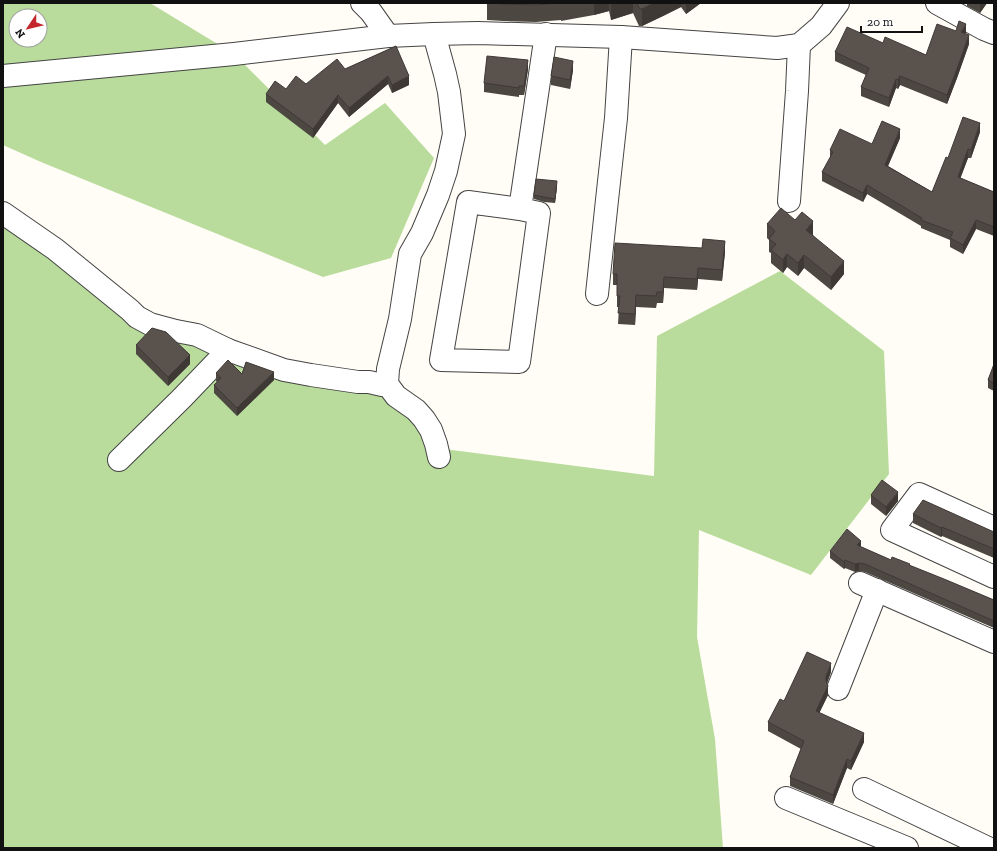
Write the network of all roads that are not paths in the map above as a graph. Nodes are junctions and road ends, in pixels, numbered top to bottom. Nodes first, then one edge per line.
1 (362, 3) edge
2 (838, 3) edge
3 (937, 3) edge
4 (994, 33) edge
5 (434, 34) junction
6 (546, 34) junction
7 (388, 36) junction
8 (621, 37) junction
9 (799, 45) junction
10 (3, 76) edge
11 (789, 201) dead end
12 (520, 209) junction
13 (3, 213) edge
14 (597, 294) dead end
15 (228, 350) junction
16 (387, 384) junction
17 (439, 457) dead end
18 (119, 460) dead end
19 (994, 528) edge
20 (994, 577) edge
21 (994, 642) edge
22 (838, 689) dead end
23 (864, 789) dead end
24 (786, 798) dead end
25 (907, 848) edge
26 (988, 848) edge

1 - 7 street
2 - 9 street
3 - 4 street
5 - 6 street
5 - 7 street
5 - 16 street
6 - 8 street
6 - 12 street
7 - 10 street
8 - 9 street
8 - 14 street
9 - 11 street
12 - 12 street
13 - 15 street
15 - 16 street
15 - 18 street
16 - 17 street
19 - 20 street
21 - 22 street
23 - 26 street
24 - 25 street

